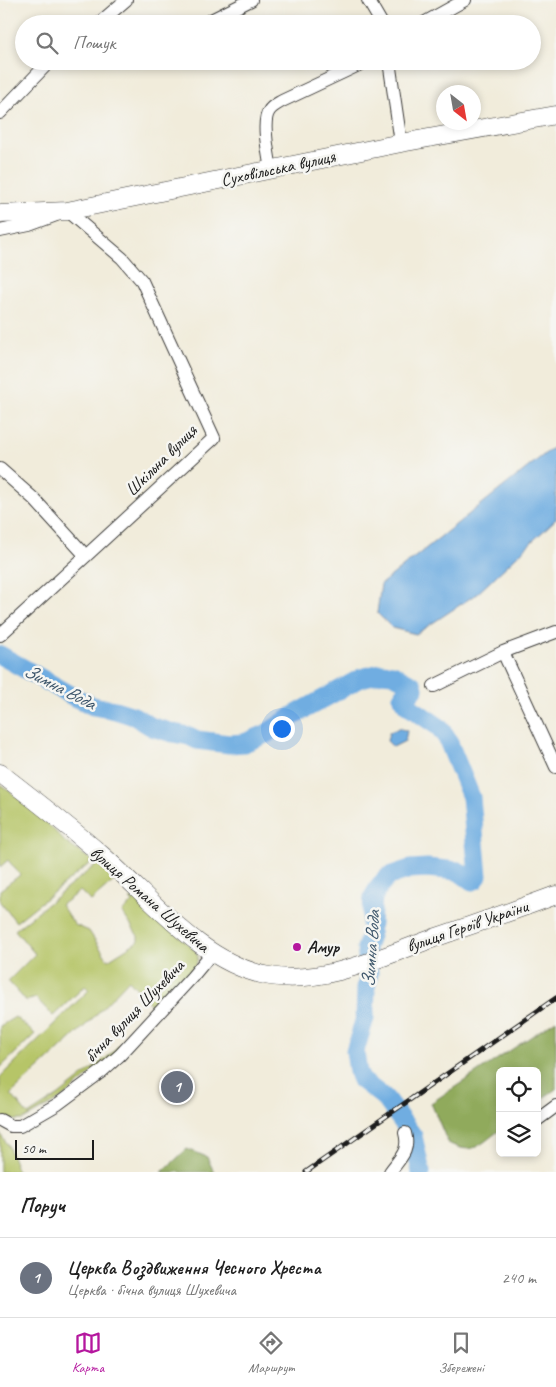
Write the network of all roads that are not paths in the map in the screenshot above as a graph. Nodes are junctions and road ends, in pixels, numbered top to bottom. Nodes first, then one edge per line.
1 (126, 0) edge
2 (251, 0) edge
3 (368, 0) edge
4 (464, 0) edge
5 (108, 15) edge
6 (221, 15) edge
7 (377, 15) edge
8 (438, 15) edge
9 (41, 70) edge
10 (348, 70) edge
11 (390, 70) edge
12 (0, 113) edge
13 (556, 115) edge
14 (401, 143) junction
15 (271, 170) junction
16 (66, 211) junction
17 (0, 214) edge
18 (0, 231) edge
19 (0, 469) edge
20 (86, 556) junction
21 (556, 632) edge
22 (0, 635) edge
23 (503, 652) junction
24 (434, 686) dead end
25 (556, 767) edge
26 (0, 773) edge
27 (556, 895) edge
28 (212, 953) junction
29 (350, 968) joint
30 (556, 1106) edge
31 (541, 1117) edge
32 (0, 1120) edge
33 (405, 1133) dead end
34 (390, 1172) edge

1 - 5 street
2 - 6 street
3 - 7 street
4 - 8 street
9 - 12 street
10 - 15 street
11 - 14 street
13 - 14 main road, Суховільська вулиця
14 - 15 main road, Суховільська вулиця
15 - 16 main road, Суховільська вулиця
16 - 17 main road, Суховільська вулиця
16 - 18 street
16 - 20 street, Шкільна вулиця
19 - 20 street
20 - 22 street, Шкільна вулиця
21 - 23 street
23 - 24 street
23 - 25 street
26 - 28 main road, вулиця Романа Шухевича
27 - 29 main road, вулиця Героїв України
28 - 29 main road, вулиця Романа Шухевича
28 - 32 street, бічна вулиця Шухевича
30 - 31 street
33 - 34 street

